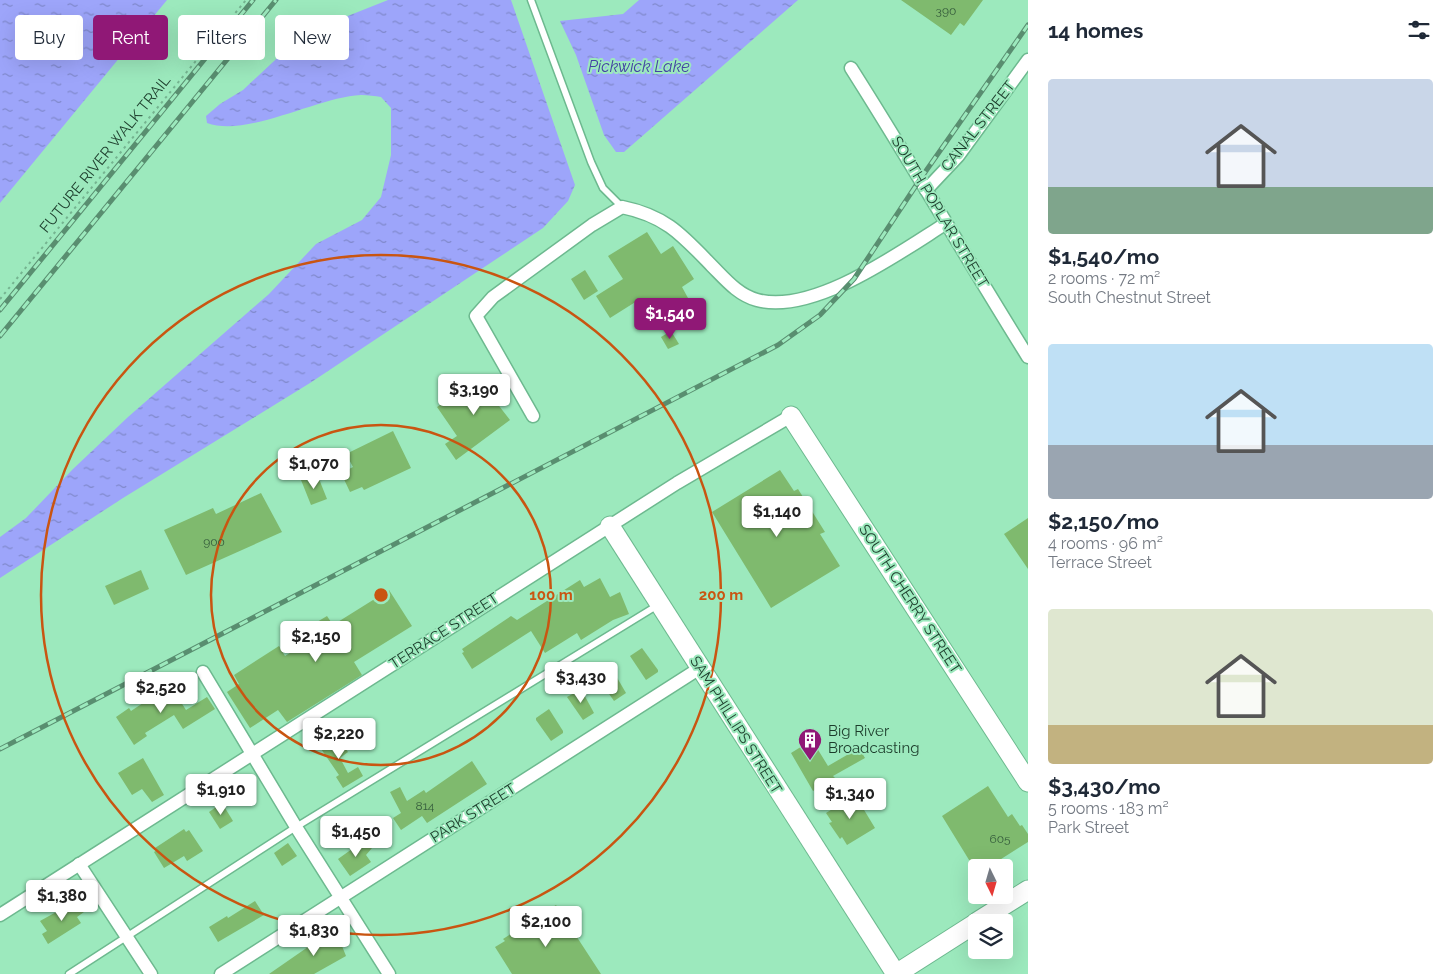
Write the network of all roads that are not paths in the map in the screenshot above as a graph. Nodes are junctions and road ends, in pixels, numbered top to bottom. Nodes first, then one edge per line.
1 (531, 0) edge
2 (1028, 60) edge
3 (852, 68) dead end
4 (926, 190) junction
5 (622, 207) junction
6 (945, 224) junction
7 (1028, 357) edge
8 (533, 416) dead end
9 (791, 416) joint
10 (610, 526) junction
11 (659, 604) junction
12 (700, 668) junction
13 (203, 672) dead end
14 (253, 755) junction
15 (1028, 782) edge
16 (296, 827) junction
17 (79, 864) junction
18 (1028, 890) edge
19 (341, 899) junction
20 (990, 914) edge
21 (0, 916) edge
22 (968, 928) edge
23 (126, 935) junction
24 (69, 974) edge
25 (150, 974) edge
26 (221, 974) edge
27 (388, 974) edge
28 (896, 974) edge

1 - 5 lane
2 - 4 street, CANAL STREET
3 - 4 street, SOUTH POPLAR STREET
4 - 6 street, SOUTH POPLAR STREET
5 - 6 street
5 - 8 street
6 - 7 street, SOUTH POPLAR STREET
9 - 10 street, TERRACE STREET
9 - 15 street, SOUTH CHERRY STREET
10 - 11 street, SAM PHILLIPS STREET
10 - 14 street, TERRACE STREET
11 - 12 street, SAM PHILLIPS STREET
11 - 16 lane
12 - 19 street, PARK STREET
12 - 28 street, SAM PHILLIPS STREET
13 - 14 street
14 - 16 street
14 - 17 street, TERRACE STREET
16 - 19 street
16 - 23 lane
17 - 21 street, TERRACE STREET
17 - 23 street
18 - 20 street
19 - 26 street, PARK STREET
19 - 27 street
22 - 28 street
23 - 24 lane
23 - 25 street

